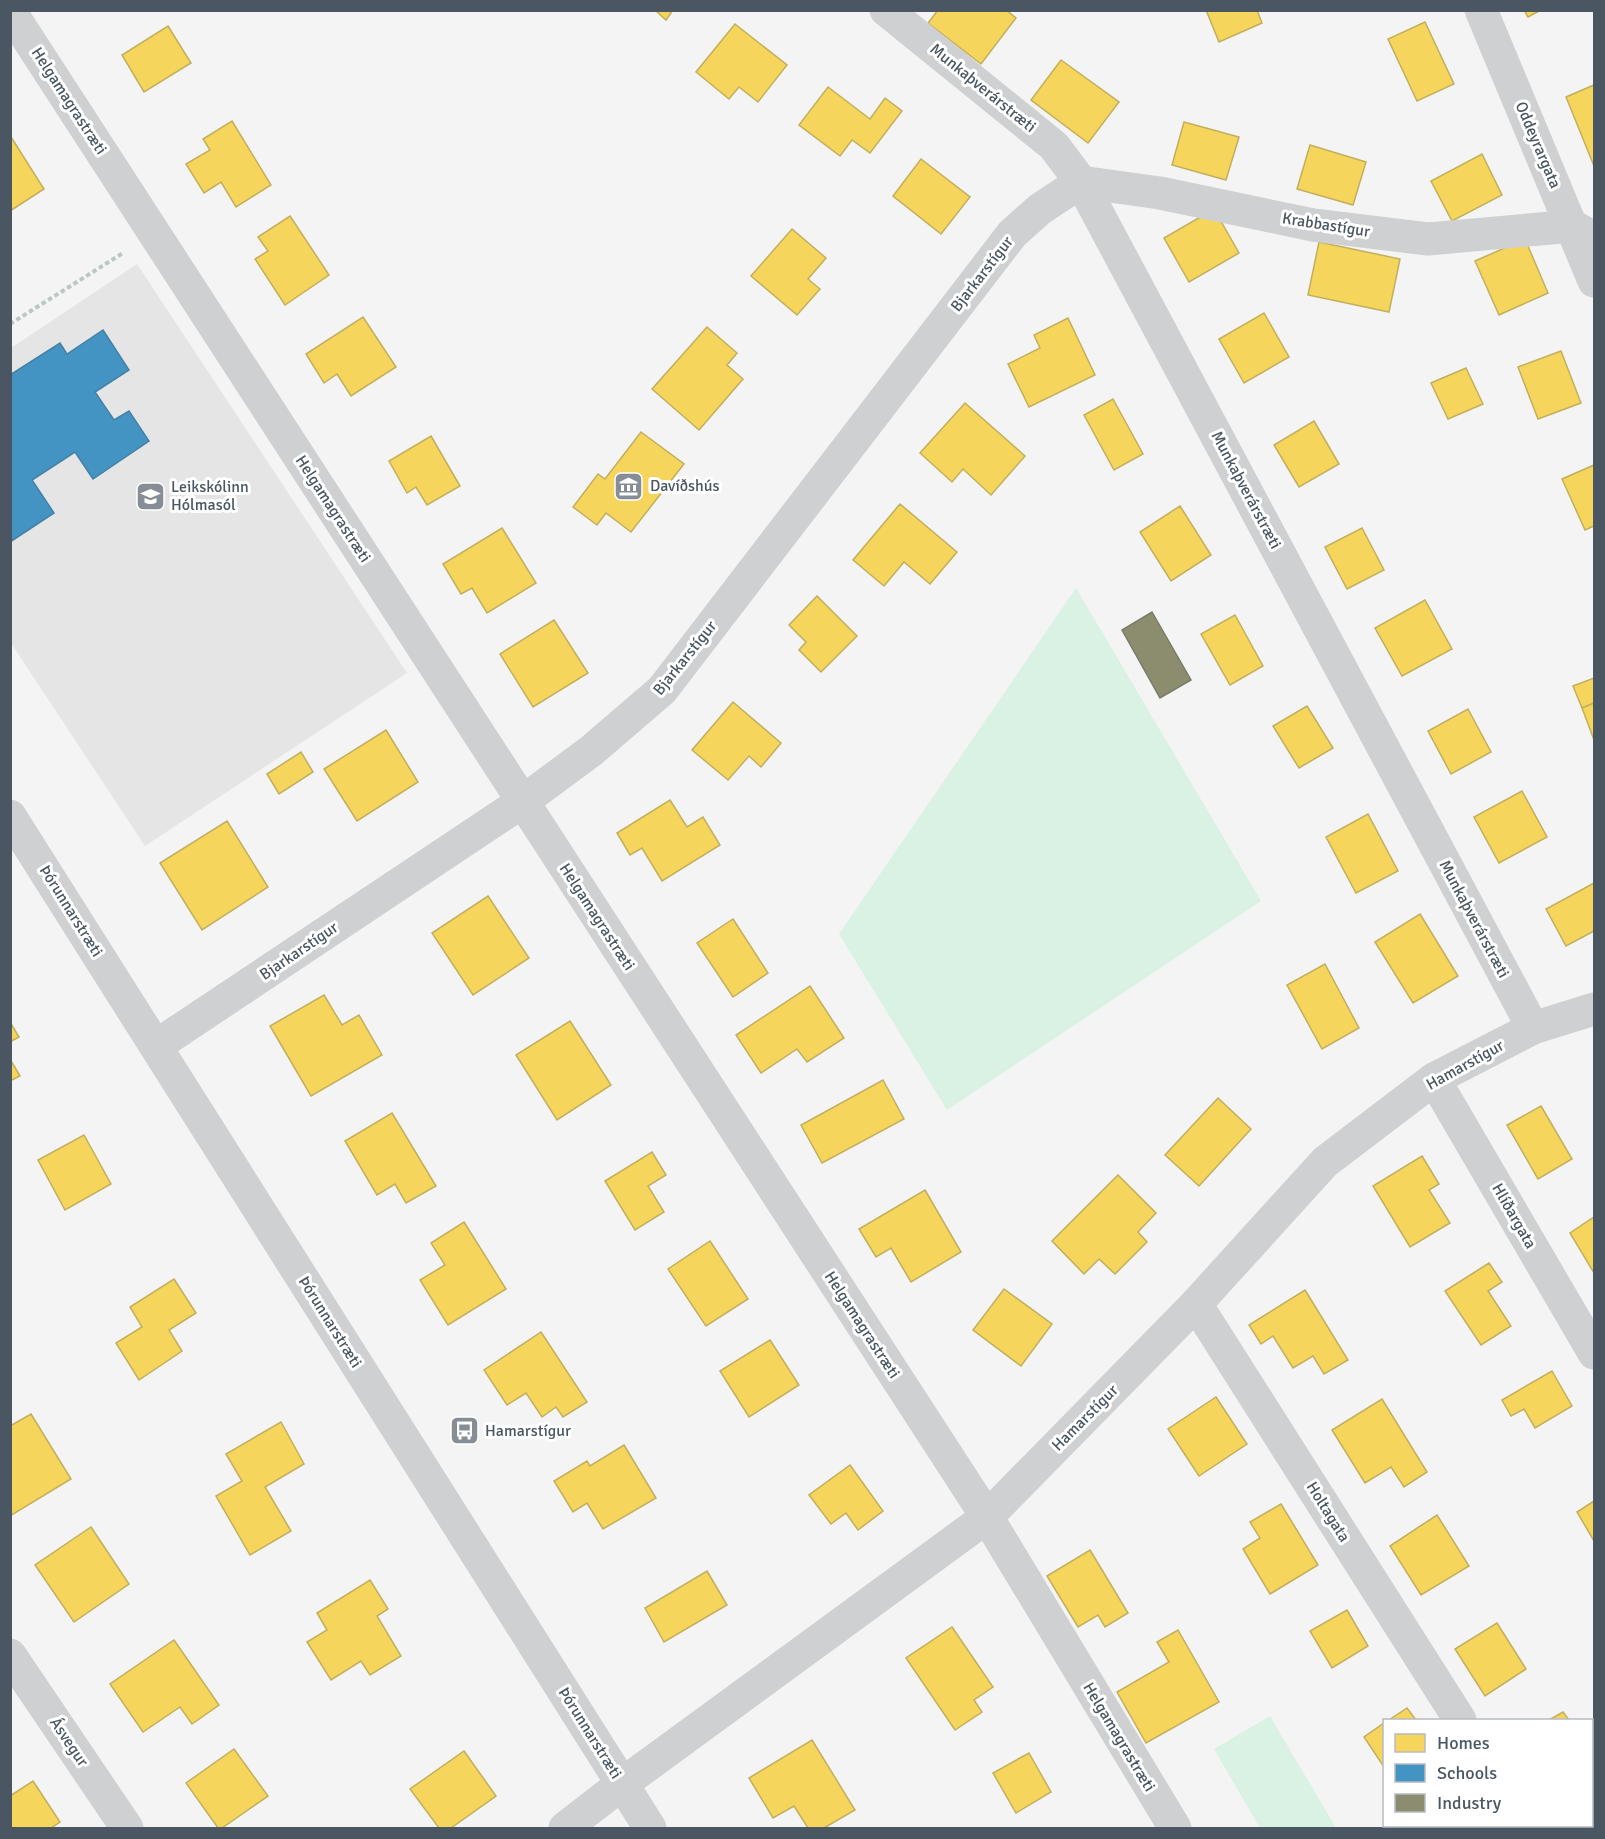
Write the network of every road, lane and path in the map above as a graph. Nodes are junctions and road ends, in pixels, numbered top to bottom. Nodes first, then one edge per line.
1 (886, 10) edge
2 (1481, 10) edge
3 (10, 11) edge
4 (1081, 182) junction
5 (1584, 232) edge
6 (154, 233) junction
7 (1594, 281) edge
8 (10, 324) edge
9 (522, 802) junction
10 (10, 816) edge
11 (1594, 1010) edge
12 (1533, 1028) junction
13 (156, 1046) junction
14 (1434, 1079) junction
15 (1196, 1304) junction
16 (1594, 1353) edge
17 (987, 1517) junction
18 (10, 1655) edge
19 (1459, 1719) edge
20 (622, 1784) junction
21 (127, 1828) edge
22 (565, 1828) edge
23 (650, 1828) edge
24 (1175, 1828) edge

1 - 4 street, Munkaþverárstræti
2 - 5 street, Oddeyrargata
3 - 6 street, Helgamagrastræti
4 - 5 street, Krabbastígur
4 - 9 street, Bjarkarstígur
4 - 12 street, Munkaþverárstræti
5 - 7 street, Oddeyrargata
6 - 8 path
6 - 9 street, Helgamagrastræti
9 - 13 street, Bjarkarstígur
9 - 17 street, Helgamagrastræti
10 - 13 street, Þórunnarstræti
11 - 12 street, Hamarstígur
12 - 14 street, Hamarstígur
13 - 20 street, Þórunnarstræti
14 - 15 street, Hamarstígur
14 - 16 street, Hlíðargata
15 - 17 street, Hamarstígur
15 - 19 street, Holtagata
17 - 20 street, Hamarstígur
17 - 24 street, Helgamagrastræti
18 - 21 street, Ásvegur
20 - 22 street, Hamarstígur
20 - 23 street, Þórunnarstræti

